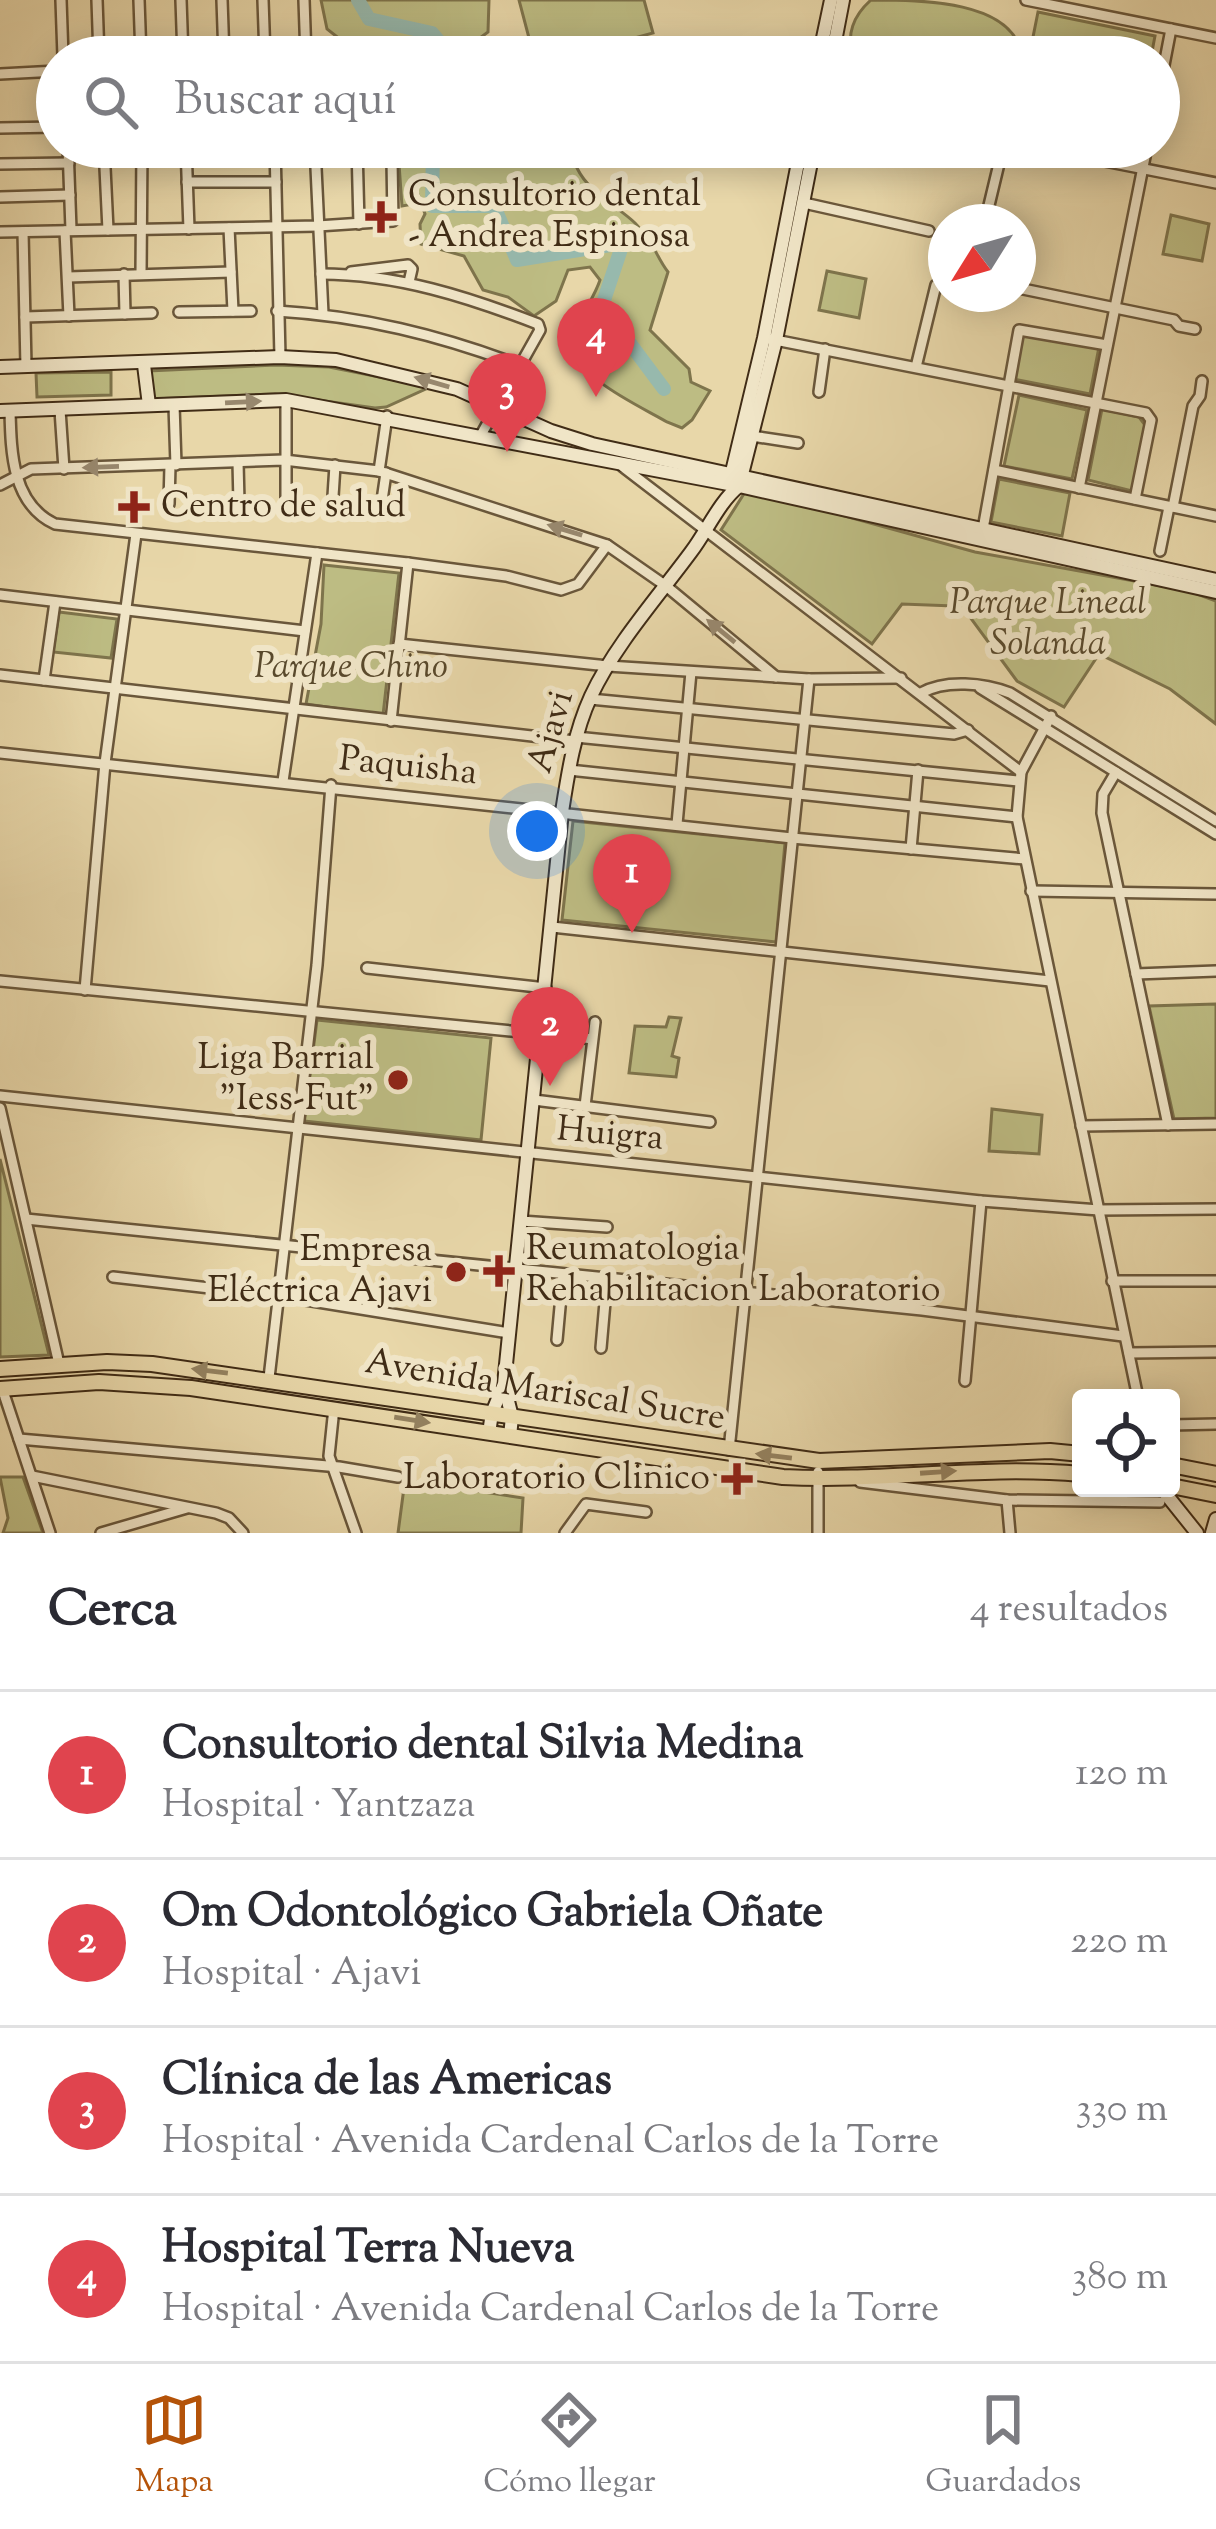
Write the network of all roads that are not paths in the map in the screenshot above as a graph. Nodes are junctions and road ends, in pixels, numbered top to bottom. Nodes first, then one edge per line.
1 (61, 0) edge
2 (97, 0) edge
3 (139, 0) edge
4 (181, 0) edge
5 (222, 0) edge
6 (263, 0) edge
7 (304, 0) edge
8 (831, 0) edge
9 (843, 0) edge
10 (1025, 0) edge
11 (1085, 6) edge
12 (1172, 29) junction
13 (62, 36) edge
14 (99, 36) edge
15 (140, 36) edge
16 (182, 36) edge
17 (223, 36) edge
18 (264, 36) edge
19 (305, 36) edge
20 (823, 36) edge
21 (836, 36) edge
22 (1171, 36) edge
23 (1216, 38) edge
24 (36, 72) edge
25 (0, 74) edge
26 (36, 127) edge
27 (0, 128) edge
28 (36, 163) edge
29 (0, 164) edge
30 (69, 168) edge
31 (105, 168) edge
32 (142, 168) edge
33 (187, 168) edge
34 (276, 168) edge
35 (317, 168) edge
36 (358, 168) edge
37 (392, 168) edge
38 (798, 168) edge
39 (810, 168) edge
40 (998, 168) edge
41 (1138, 168) edge
42 (1143, 169) junction
43 (187, 182) junction
44 (276, 182) junction
45 (1216, 183) edge
46 (70, 195) junction
47 (0, 197) edge
48 (803, 203) junction
49 (989, 204) edge
50 (359, 224) junction
51 (318, 226) junction
52 (277, 227) junction
53 (229, 228) junction
54 (189, 229) junction
55 (68, 230) junction
56 (107, 230) junction
57 (141, 230) junction
58 (928, 231) edge
59 (0, 232) edge
60 (23, 232) junction
61 (231, 272) junction
62 (124, 274) junction
63 (142, 274) junction
64 (321, 274) junction
65 (350, 274) junction
66 (68, 277) junction
67 (409, 283) junction
68 (1036, 292) edge
69 (1115, 308) junction
70 (232, 311) junction
71 (251, 311) dead end
72 (277, 311) junction
73 (179, 312) dead end
74 (929, 312) edge
75 (152, 313) dead end
76 (125, 314) junction
77 (323, 314) junction
78 (69, 316) junction
79 (25, 317) junction
80 (1195, 328) dead end
81 (770, 339) junction
82 (1107, 345) junction
83 (825, 350) junction
84 (280, 357) junction
85 (145, 364) junction
86 (519, 365) junction
87 (26, 366) junction
88 (916, 367) junction
89 (0, 368) edge
90 (1202, 382) dead end
91 (1009, 385) junction
92 (819, 392) dead end
93 (286, 400) junction
94 (1096, 402) junction
95 (174, 405) junction
96 (148, 406) junction
97 (496, 407) junction
98 (61, 410) junction
99 (5, 411) edge
100 (387, 416) junction
101 (481, 435) junction
102 (752, 436) junction
103 (798, 443) dead end
104 (284, 460) junction
105 (238, 462) junction
106 (618, 464) junction
107 (173, 465) junction
108 (335, 465) junction
109 (64, 469) junction
110 (994, 470) junction
111 (382, 472) junction
112 (14, 476) junction
113 (734, 482) junction
114 (0, 485) edge
115 (1079, 488) junction
116 (1135, 499) junction
117 (239, 502) dead end
118 (169, 504) dead end
119 (286, 507) dead end
120 (1171, 507) junction
121 (332, 512) dead end
122 (380, 514) dead end
123 (1216, 516) edge
124 (982, 529) junction
125 (707, 531) junction
126 (136, 534) junction
127 (607, 544) junction
128 (1160, 550) dead end
129 (317, 553) junction
130 (408, 563) junction
131 (1216, 580) edge
132 (666, 586) junction
133 (1216, 592) edge
134 (0, 595) edge
135 (55, 602) junction
136 (125, 609) junction
137 (305, 632) junction
138 (399, 644) junction
139 (608, 666) junction
140 (691, 672) junction
141 (0, 674) edge
142 (776, 677) junction
143 (902, 678) junction
144 (809, 679) junction
145 (44, 680) junction
146 (115, 689) junction
147 (921, 693) junction
148 (590, 699) junction
149 (686, 707) junction
150 (295, 708) junction
151 (804, 719) junction
152 (391, 721) junction
153 (1048, 721) junction
154 (968, 730) junction
155 (575, 739) junction
156 (684, 745) junction
157 (0, 753) edge
158 (800, 758) junction
159 (105, 763) junction
160 (568, 770) junction
161 (918, 770) junction
162 (1116, 772) junction
163 (1020, 776) junction
164 (284, 781) junction
165 (681, 782) junction
166 (331, 785) junction
167 (796, 794) junction
168 (913, 805) junction
169 (562, 812) junction
170 (1017, 818) junction
171 (1216, 821) edge
172 (677, 824) junction
173 (1216, 834) edge
174 (792, 838) junction
175 (911, 849) junction
176 (1025, 859) junction
177 (1031, 891) junction
178 (1118, 892) junction
179 (1216, 894) edge
180 (552, 927) junction
181 (780, 951) junction
182 (367, 968) dead end
183 (1216, 971) edge
184 (1136, 974) junction
185 (1050, 981) junction
186 (0, 982) edge
187 (546, 988) junction
188 (85, 990) junction
189 (311, 1012) junction
190 (595, 1022) dead end
191 (542, 1033) junction
192 (592, 1039) junction
193 (0, 1096) edge
194 (534, 1100) junction
195 (585, 1106) junction
196 (0, 1108) edge
197 (710, 1122) dead end
198 (1216, 1124) edge
199 (1168, 1125) junction
200 (1081, 1126) junction
201 (298, 1129) junction
202 (529, 1155) junction
203 (757, 1177) junction
204 (981, 1201) junction
205 (1099, 1210) junction
206 (1216, 1210) edge
207 (26, 1219) junction
208 (521, 1221) junction
209 (607, 1227) dead end
210 (284, 1244) junction
211 (516, 1269) junction
212 (563, 1274) junction
213 (112, 1277) dead end
214 (607, 1279) junction
215 (1112, 1281) junction
216 (1216, 1281) edge
217 (745, 1292) junction
218 (280, 1296) junction
219 (971, 1317) junction
220 (509, 1333) junction
221 (1123, 1336) junction
222 (556, 1340) dead end
223 (601, 1348) dead end
224 (1216, 1352) edge
225 (1129, 1353) junction
226 (59, 1364) junction
227 (0, 1369) edge
228 (269, 1378) junction
229 (965, 1381) dead end
230 (504, 1384) junction
231 (1, 1388) edge
232 (1136, 1389) edge
233 (334, 1408) junction
234 (491, 1413) junction
235 (512, 1417) junction
236 (1216, 1424) edge
237 (1180, 1425) edge
238 (490, 1433) junction
239 (510, 1436) junction
240 (19, 1439) junction
241 (729, 1450) junction
242 (1072, 1453) edge
243 (818, 1461) junction
244 (331, 1467) junction
245 (1180, 1467) edge
246 (1072, 1473) edge
247 (1216, 1474) edge
248 (32, 1476) junction
249 (398, 1477) dead end
250 (843, 1478) junction
251 (818, 1479) junction
252 (1180, 1488) edge
253 (1216, 1495) edge
254 (1098, 1497) edge
255 (1162, 1497) edge
256 (1006, 1500) junction
257 (190, 1507) junction
258 (646, 1512) dead end
259 (1216, 1520) edge
260 (50, 1533) edge
261 (100, 1533) edge
262 (242, 1533) edge
263 (356, 1533) edge
264 (566, 1533) edge
265 (818, 1533) edge
266 (1010, 1533) edge
267 (1197, 1533) edge
268 (1212, 1533) edge

1 - 13 street
2 - 14 street
3 - 15 street
4 - 16 street
5 - 17 street
6 - 18 street
7 - 19 street
8 - 20 street
9 - 21 street
10 - 11 street
11 - 12 street
12 - 22 street
12 - 23 street
24 - 25 street
26 - 27 street
28 - 29 street
30 - 46 street
31 - 56 street
32 - 57 street
33 - 43 street
34 - 44 street
35 - 51 street
36 - 50 street
37 - 50 street
38 - 81 street, Ajavi
39 - 48 street, Ajavi
40 - 49 street
41 - 42 street
42 - 45 street
42 - 69 street
43 - 44 street
43 - 54 street
44 - 52 street
46 - 47 street
46 - 55 street
48 - 58 street
48 - 81 street, Ajavi
50 - 51 street
51 - 52 street
51 - 64 street
52 - 53 street
52 - 72 street
53 - 54 street
53 - 61 street
54 - 57 street
55 - 56 street
55 - 60 street
55 - 66 street
56 - 57 street
57 - 63 street
59 - 60 street
60 - 79 street
61 - 63 street
61 - 70 street
62 - 63 street
62 - 66 street
62 - 76 street
64 - 65 street
64 - 77 street
65 - 67 street
65 - 67 street
66 - 78 street
67 - 86 street
68 - 69 street
69 - 80 street
69 - 82 street
70 - 71 street
70 - 73 street
72 - 77 street
72 - 84 street
74 - 88 street
75 - 76 street
76 - 78 street
77 - 86 street
78 - 79 street
79 - 87 street
81 - 83 street
81 - 102 street, Ajavi
81 - 113 street, Ajavi
82 - 91 street
82 - 94 street
83 - 88 street
83 - 92 street
84 - 85 street
97 -> 84 street
85 - 87 street
85 - 96 street
86 - 97 street
87 - 89 street
88 - 91 street
90 - 120 street
91 - 94 street
91 - 110 street
95 -> 93 street
93 - 100 street
93 - 104 street
94 - 115 street
94 - 116 street
95 - 96 street
95 - 107 street
96 - 98 street
97 - 101 street
97 - 113 street
98 - 99 street
98 - 109 street
99 - 112 street
100 - 101 street
100 - 111 street
101 - 106 street
102 - 103 street
102 - 113 street, Ajavi
104 - 105 street
104 - 108 street
104 - 119 street
105 - 107 street
105 - 117 street
106 - 113 street
106 - 125 street
107 -> 109 street
107 - 118 street
108 - 111 street
108 - 121 street
109 - 112 street
110 - 115 street
110 - 124 street
111 - 122 street
127 -> 111 street
112 - 114 street
112 - 126 street
113 - 124 street
113 - 125 street, Ajavi
113 - 133 street
115 - 116 street
116 - 120 street
120 - 123 street
120 - 128 street
124 - 131 street
125 - 132 street, Ajavi
125 - 143 street
126 - 129 street
126 - 136 street
127 - 130 street
127 - 132 street
129 - 130 street
129 - 137 street
130 - 138 street
132 - 139 street, Ajavi
142 -> 132 street
134 - 135 street
135 - 136 street
135 - 145 street
136 - 137 street
136 - 146 street
137 - 150 street
138 - 139 street
138 - 152 street
139 - 140 street
139 - 148 street, Ajavi
140 - 142 street
140 - 149 street
141 - 145 street
142 - 144 street
143 - 144 street
143 - 147 street
144 - 151 street
145 - 146 street
146 - 150 street
146 - 159 street
147 - 153 street
147 - 154 street
148 - 149 street
148 - 155 street, Ajavi
149 - 151 street
149 - 156 street
150 - 152 street
150 - 164 street
151 - 154 street
151 - 158 street
152 - 155 street
153 - 162 street
153 - 163 street
153 - 171 street
154 - 163 street
155 - 156 street
155 - 160 street, Ajavi
156 - 158 street
156 - 165 street
157 - 159 street, Paquisha
158 - 161 street
158 - 167 street
159 - 164 street, Paquisha
159 - 188 street
160 - 165 street
160 - 169 street, Ajavi
161 - 163 street
161 - 168 street
162 - 173 street
162 - 178 street
163 - 170 street
164 - 166 street, Paquisha
165 - 167 street
165 - 172 street
166 - 169 street, Paquisha
166 - 189 street
167 - 168 street
167 - 174 street
168 - 170 street
168 - 175 street
169 - 172 street, Paquisha
169 - 180 street, Ajavi
170 - 176 street
172 - 174 street, Paquisha
174 - 175 street, Paquisha
174 - 181 street
175 - 176 street, Paquisha
176 - 177 street
177 - 178 street
177 - 185 street
178 - 179 street
178 - 184 street
180 - 181 street
180 - 187 street, Ajavi
181 - 185 street
181 - 203 street
182 - 187 street
183 - 184 street
184 - 199 street
185 - 200 street
186 - 188 street
187 - 191 street, Ajavi
188 - 189 street
189 - 191 street
189 - 201 street
190 - 192 street
191 - 192 street
191 - 194 street, Ajavi
192 - 195 street
193 - 201 street, Huigra
194 - 195 street
194 - 202 street, Ajavi
195 - 197 street
196 - 207 street
198 - 199 street
199 - 200 street
200 - 205 street
201 - 202 street, Huigra
201 - 210 street
202 - 203 street, Huigra
202 - 208 street, Ajavi
203 - 204 street, Huigra
203 - 217 street
204 - 205 street, Huigra
204 - 219 street
205 - 206 street, Huigra
205 - 215 street
207 - 210 street
207 - 226 street
208 - 209 street
208 - 211 street, Ajavi
210 - 211 street
210 - 218 street
211 - 212 street
211 - 220 street, Ajavi
212 - 214 street
212 - 222 street
213 - 218 street
214 - 217 street
214 - 223 street
215 - 216 street
215 - 221 street
217 - 219 street
217 - 241 street
218 - 220 street
218 - 228 street
219 - 221 street
219 - 229 street
220 - 230 street, Ajavi
221 - 225 street
224 - 225 street
225 - 232 street
226 - 227 main road, Avenida Mariscal Sucre
228 -> 226 main road, Avenida Mariscal Sucre
228 - 234 main road, Avenida Mariscal Sucre
230 - 234 street, Ajavi
230 - 235 street, Ajavi
231 - 233 main road, Avenida Mariscal Sucre
231 - 240 street
233 -> 238 main road, Avenida Mariscal Sucre
233 - 244 street
234 - 235 main road, Avenida Mariscal Sucre
234 - 238 street, Ajavi
235 - 239 street, Ajavi
235 - 241 main road, Avenida Mariscal Sucre
236 - 237 street
238 - 239 main road, Avenida Mariscal Sucre
239 - 251 main road, Avenida Mariscal Sucre
240 - 244 street
240 - 248 street
243 -> 241 main road, Avenida Mariscal Sucre
242 - 243 main road, Avenida Mariscal Sucre
243 - 251 street
244 - 249 street
244 - 263 street
245 - 247 main road
250 -> 246 main road, Avenida Mariscal Sucre
248 - 257 street
248 - 260 street
250 - 251 main road, Avenida Mariscal Sucre
250 - 256 street
251 - 265 street
252 - 253 main road
254 - 256 street
255 - 267 street
256 - 266 street
257 - 261 street
257 - 262 street
258 - 264 street
259 - 268 street

